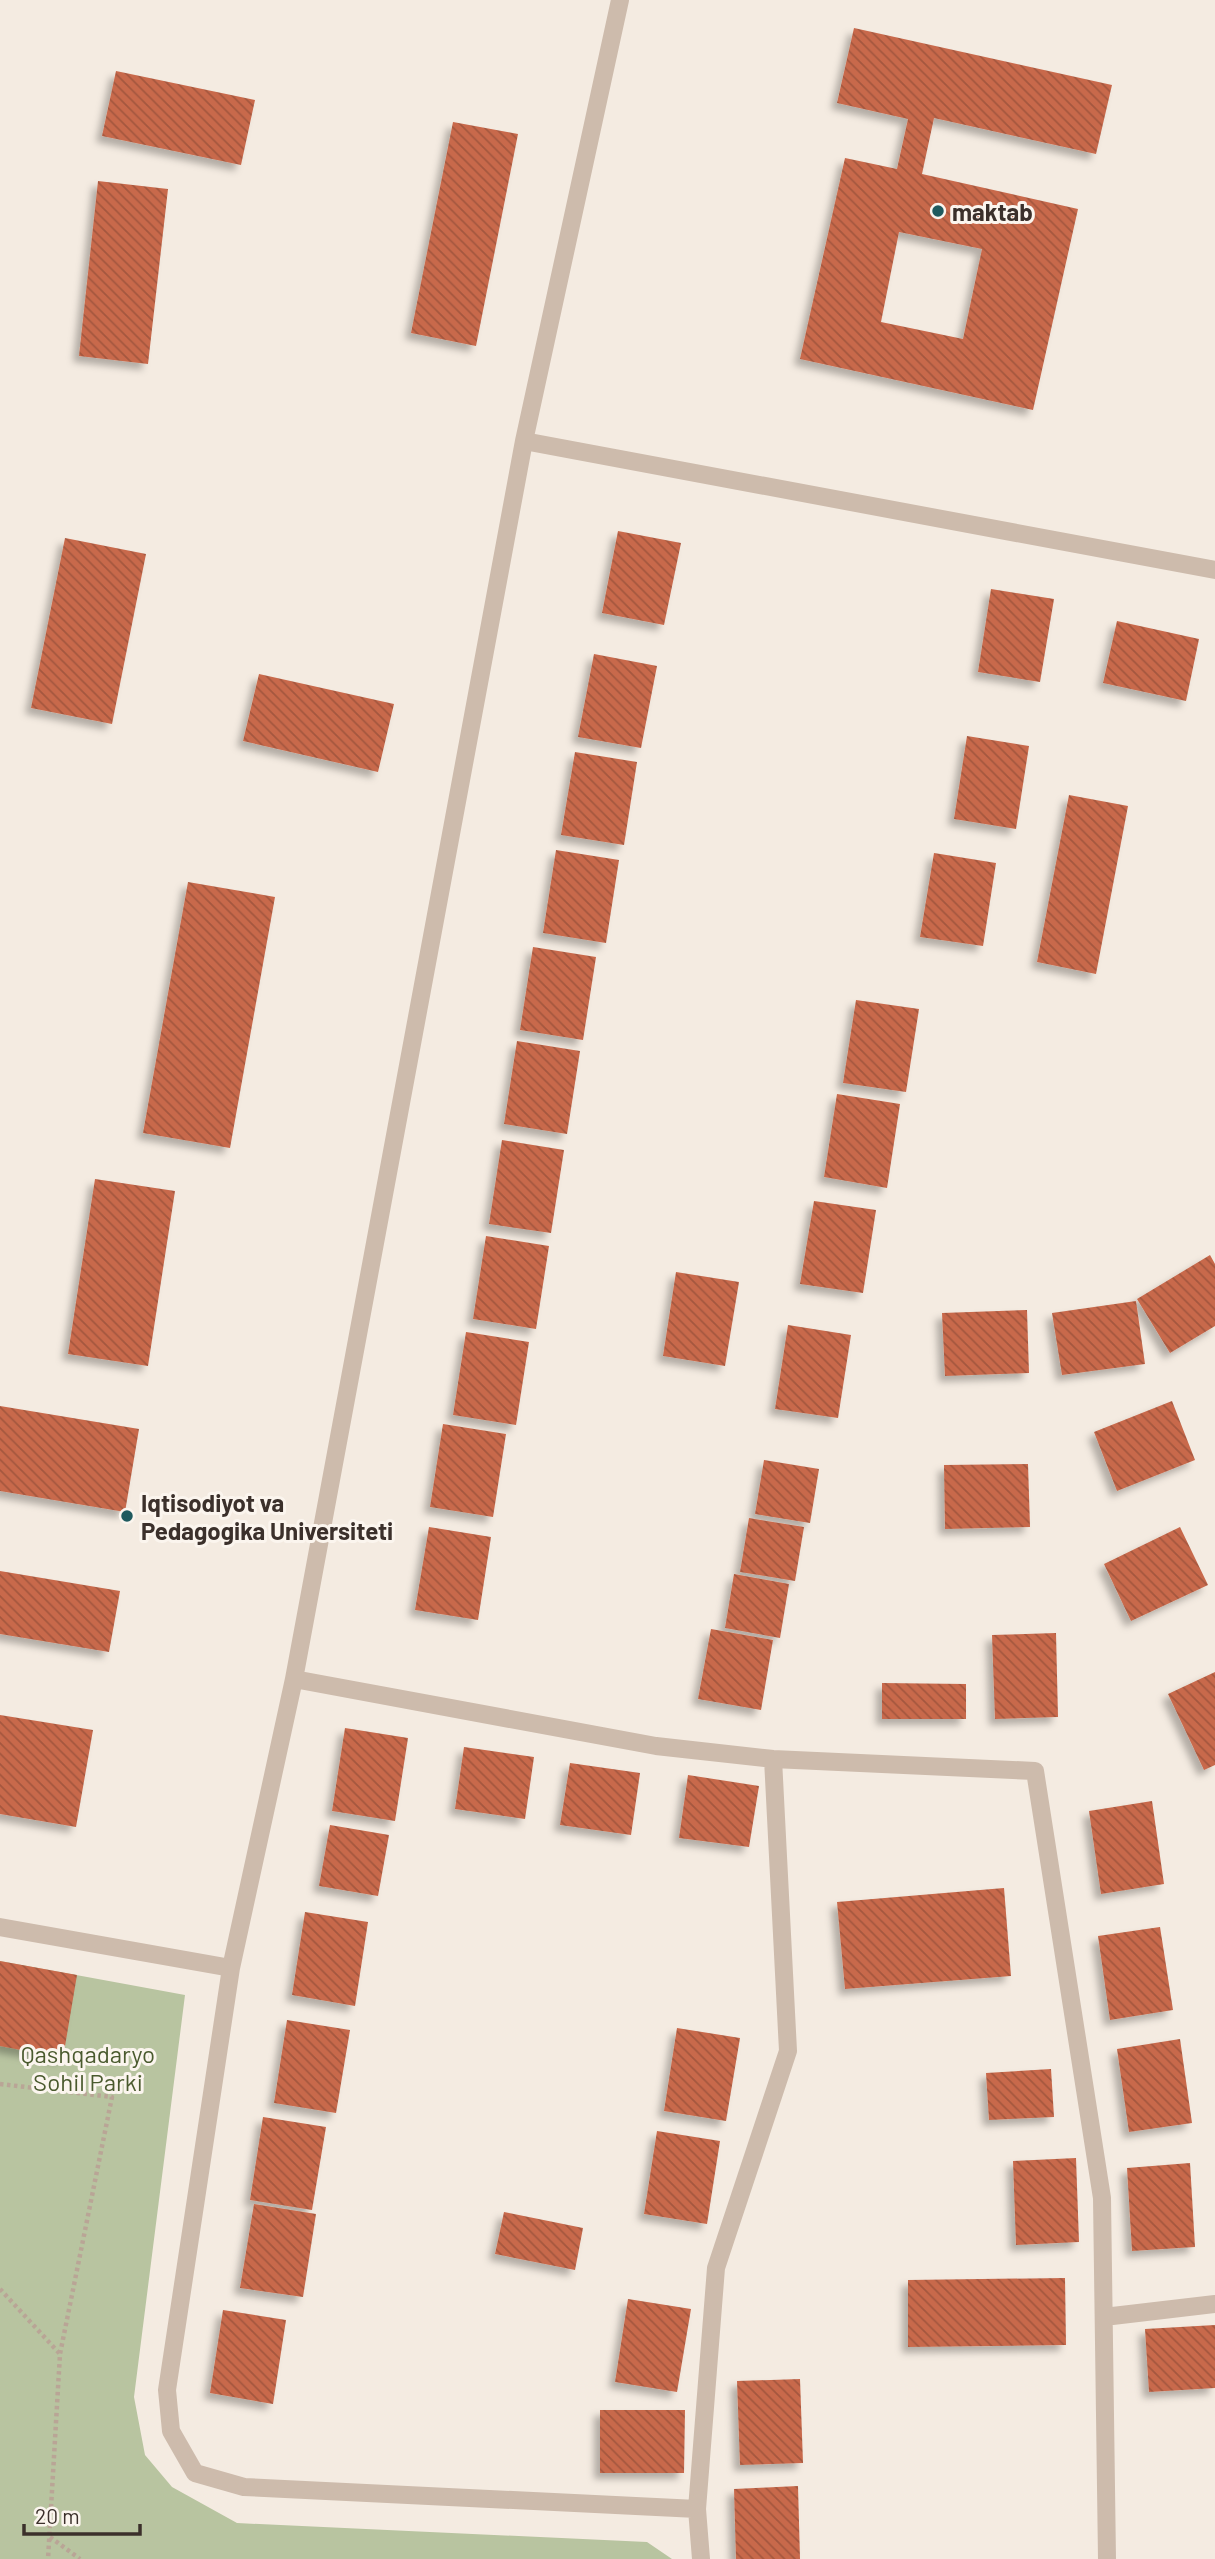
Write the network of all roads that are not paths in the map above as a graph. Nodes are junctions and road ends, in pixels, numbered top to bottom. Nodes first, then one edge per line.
1 (620, 0) edge
2 (524, 441) junction
3 (1215, 570) edge
4 (294, 1679) junction
5 (773, 1759) junction
6 (0, 1927) edge
7 (231, 1968) junction
8 (1215, 2304) edge
9 (1104, 2318) junction
10 (697, 2510) junction
11 (701, 2559) edge
12 (1107, 2559) edge

1 - 2 street
2 - 3 street
2 - 4 street
4 - 5 street
4 - 7 street
5 - 9 street
5 - 10 street
6 - 7 street
7 - 10 street
8 - 9 street
9 - 12 street
10 - 11 street

